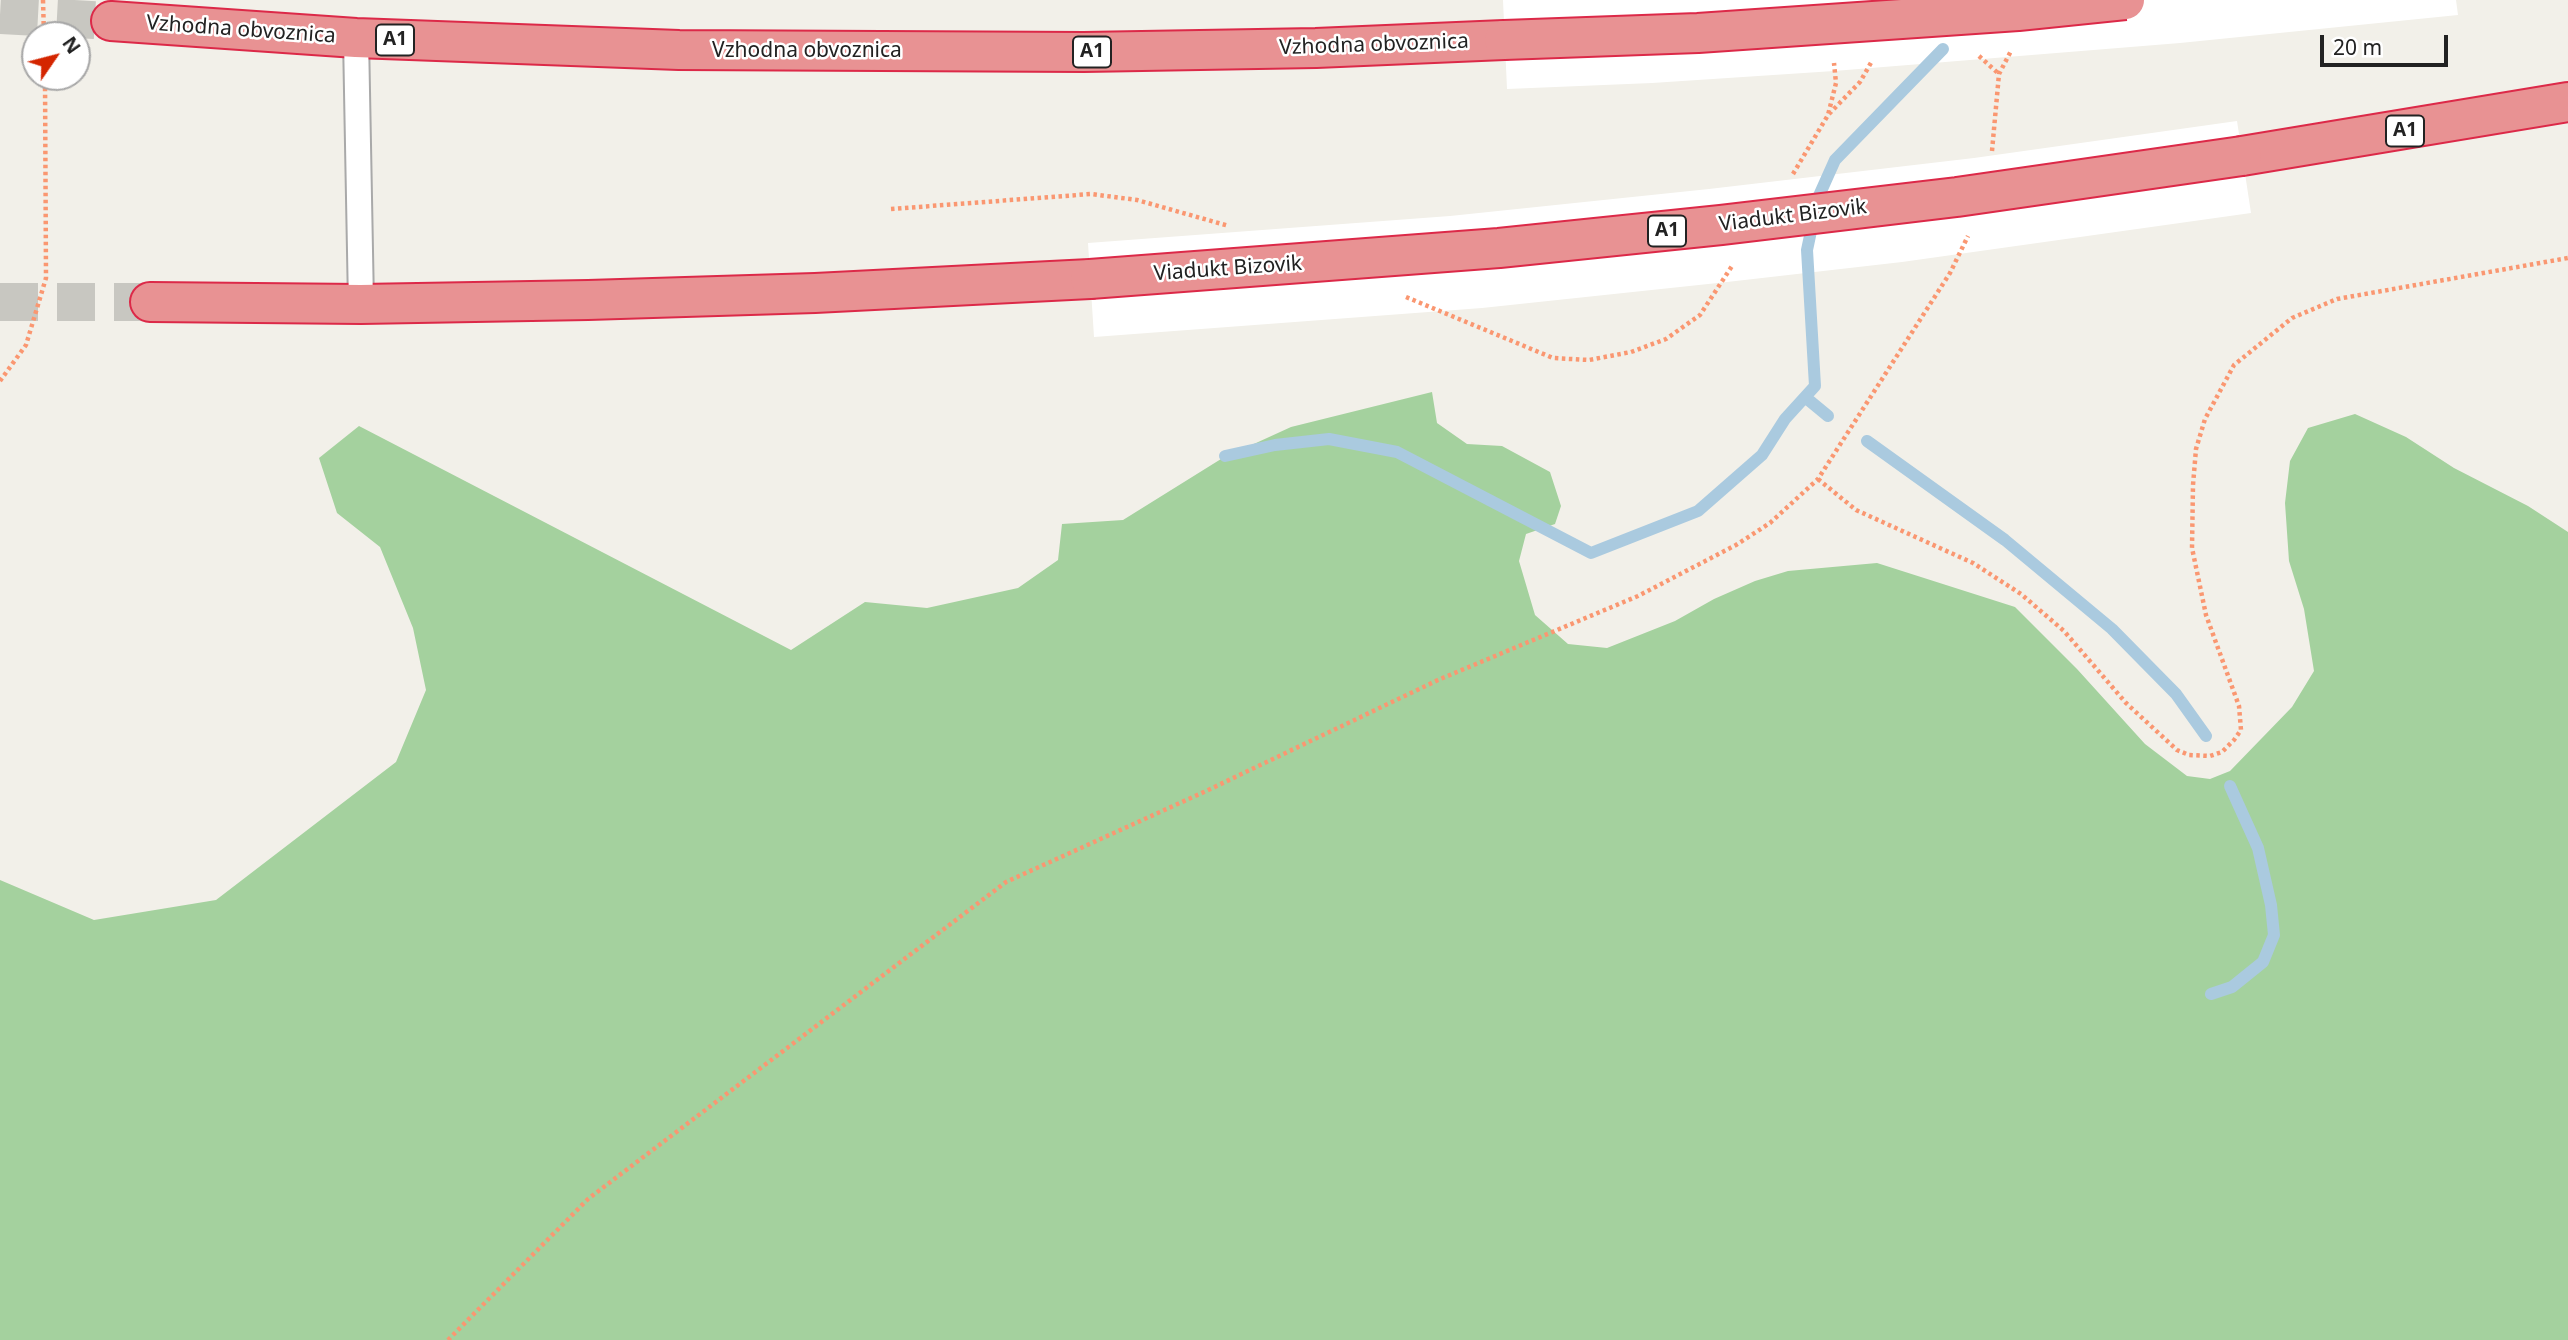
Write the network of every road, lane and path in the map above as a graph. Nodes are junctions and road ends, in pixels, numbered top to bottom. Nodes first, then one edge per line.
1 (43, 0) edge
2 (2125, 0) edge
3 (44, 21) edge
4 (111, 22) tunnel mouth
5 (356, 38) junction
6 (45, 91) edge
7 (2568, 102) edge
8 (2568, 258) edge
9 (149, 302) tunnel mouth
10 (361, 304) junction
11 (0, 381) edge
12 (448, 1340) edge

1 - 3 path
2 - 5 highway, Vzhodna obvoznica / A1, bridge
4 - 5 highway, Vzhodna obvoznica / A1
5 - 10 lane
6 - 11 path
7 - 10 highway, Viadukt Bizovik / A1, bridge
8 - 12 path
9 - 10 highway, A1

